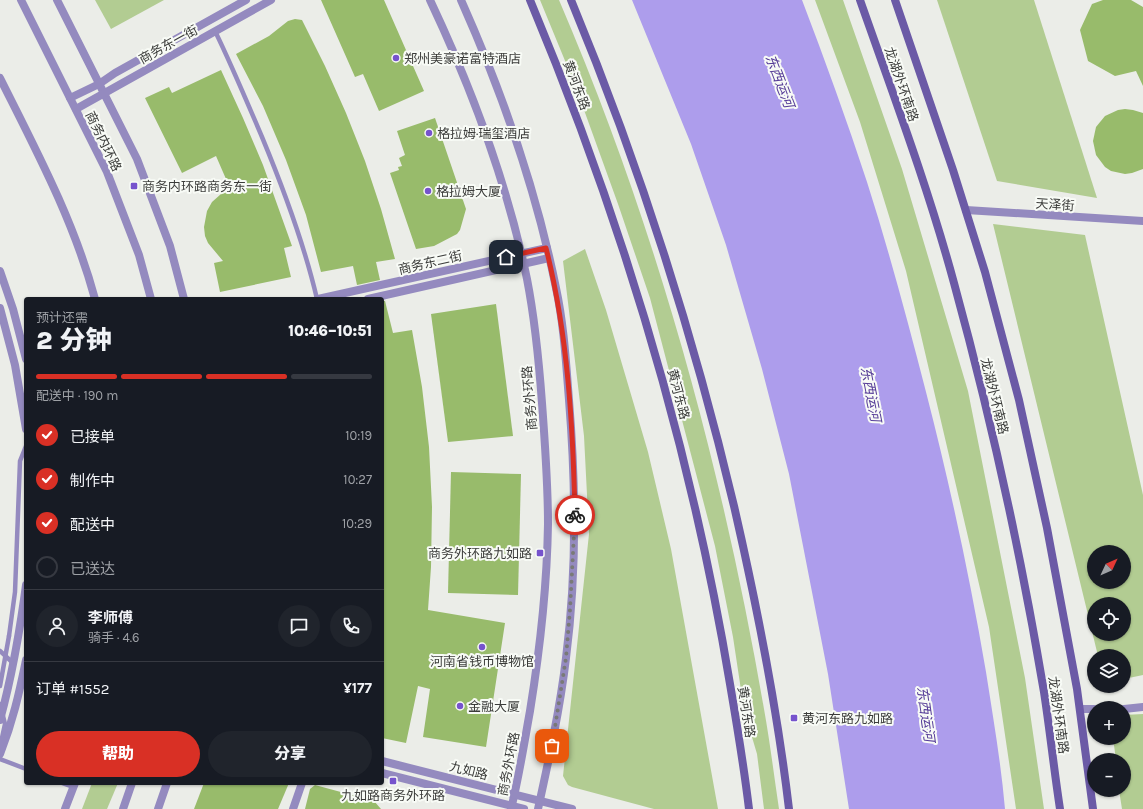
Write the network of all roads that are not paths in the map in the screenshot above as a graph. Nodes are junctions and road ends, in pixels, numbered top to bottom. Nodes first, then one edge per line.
1 (21, 0) edge
2 (57, 0) edge
3 (246, 0) edge
4 (271, 0) edge
5 (430, 0) edge
6 (461, 0) edge
7 (530, 0) edge
8 (571, 0) edge
9 (860, 0) edge
10 (895, 0) edge
11 (215, 32) junction
12 (0, 78) edge
13 (99, 84) junction
14 (104, 94) junction
15 (70, 98) junction
16 (76, 109) junction
17 (966, 210) junction
18 (1143, 221) edge
19 (546, 248) junction
20 (521, 254) junction
21 (549, 258) junction
22 (523, 264) junction
23 (0, 271) edge
24 (94, 297) edge
25 (150, 297) edge
26 (183, 297) edge
27 (317, 297) edge
28 (327, 297) edge
29 (377, 297) edge
30 (0, 308) edge
31 (24, 351) edge
32 (24, 417) edge
33 (24, 451) edge
34 (24, 602) edge
35 (0, 651) edge
36 (13, 664) junction
37 (0, 670) edge
38 (24, 670) edge
39 (11, 675) junction
40 (0, 686) edge
41 (0, 704) edge
42 (1143, 707) edge
43 (1131, 708) edge
44 (1080, 709) junction
45 (1087, 709) edge
46 (0, 720) edge
47 (0, 747) edge
48 (0, 754) edge
49 (0, 758) edge
50 (384, 761) edge
51 (24, 768) edge
52 (384, 774) edge
53 (74, 785) edge
54 (131, 785) edge
55 (166, 785) edge
56 (301, 785) edge
57 (515, 794) junction
58 (540, 800) junction
59 (511, 807) edge
60 (65, 809) edge
61 (123, 809) edge
62 (158, 809) edge
63 (293, 809) edge
64 (524, 809) edge
65 (538, 809) edge
66 (572, 809) edge
67 (749, 809) edge
68 (789, 809) edge
69 (1060, 809) edge
70 (1093, 809) edge

1 - 15 street, 商务内环路
2 - 13 street
3 - 13 street, 商务东一街
4 - 11 street, 商务东一街
5 - 20 street, 商务外环路
6 - 19 street
7 - 67 main road, 黄河东路
8 - 68 main road, 黄河东路
9 - 69 main road, 龙湖外环南路
10 - 17 main road, 龙湖外环南路
11 - 14 street, 商务东一街
11 - 27 lane
12 - 24 street
13 - 14 street
13 - 15 street, 商务东一街
14 - 16 street, 商务东一街
14 - 26 street
15 - 16 street, 商务内环路
16 - 25 street, 商务内环路
17 - 18 street, 天泽街
17 - 44 main road, 龙湖外环南路
19 - 20 street, 商务东二街
19 - 21 street
20 - 22 street, 商务外环路
20 - 28 street, 商务东二街
21 - 22 street, 商务东二街
21 - 58 street
22 - 29 street, 商务东二街
22 - 57 street, 商务外环路
23 - 31 street
30 - 32 street
33 - 40 lane, bridge
34 - 36 street
35 - 36 lane
36 - 39 street
37 - 39 lane
38 - 48 street
39 - 46 street
41 - 47 lane, bridge
42 - 43 street
44 - 45 street
44 - 70 main road, 龙湖外环南路
49 - 51 lane
50 - 57 street, 九如路
52 - 59 street, 九如路
53 - 60 street
54 - 61 street
55 - 62 street
56 - 63 street
57 - 58 street, 九如路
57 - 59 street, 商务外环路
58 - 65 street
58 - 66 street, 九如路
59 - 64 street, 九如路

